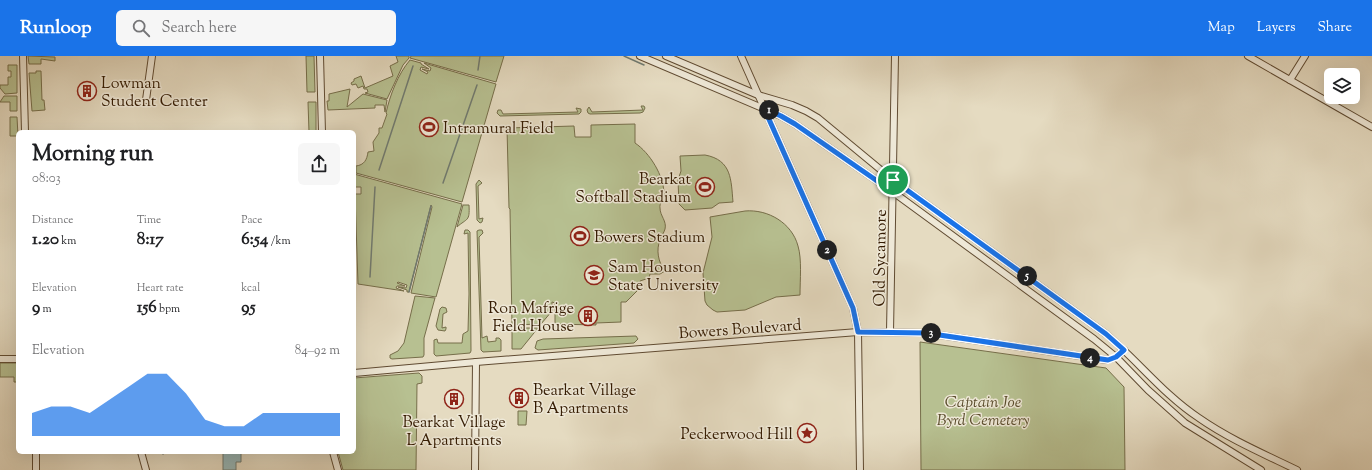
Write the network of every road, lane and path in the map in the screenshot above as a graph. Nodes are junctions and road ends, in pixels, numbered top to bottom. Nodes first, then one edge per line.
1 (23, 56) edge
2 (152, 56) edge
3 (320, 56) edge
4 (640, 56) edge
5 (666, 56) edge
6 (741, 56) edge
7 (895, 56) edge
8 (1248, 56) edge
9 (1305, 56) edge
10 (1290, 80) junction
11 (758, 95) junction
12 (146, 100) dead end
13 (764, 108) junction
14 (1372, 127) edge
15 (25, 130) edge
16 (322, 130) edge
17 (893, 180) junction
18 (893, 192) junction
19 (858, 332) junction
20 (890, 332) junction
21 (1124, 350) junction
22 (1116, 357) junction
23 (0, 359) edge
24 (16, 359) edge
25 (476, 362) junction
26 (356, 372) edge
27 (1228, 435) junction
28 (1221, 446) junction
29 (36, 454) edge
30 (142, 454) edge
31 (334, 454) edge
32 (36, 470) edge
33 (146, 470) edge
34 (338, 470) edge
35 (475, 470) edge
36 (860, 470) edge
37 (1261, 470) edge
38 (1297, 470) edge

1 - 15 street
2 - 12 street
3 - 16 street
4 - 13 street
5 - 11 street
6 - 11 street
7 - 17 street, Old Sycamore
8 - 10 street
9 - 10 street
10 - 14 street
11 - 13 street
11 - 17 street
13 - 18 street
13 - 19 street
17 - 18 street, Old Sycamore
17 - 21 street
18 - 20 street, Old Sycamore
18 - 22 street
19 - 20 street, Bowers Boulevard
19 - 25 street, Bowers Boulevard
19 - 36 street
20 - 22 street, Bowers Boulevard
21 - 22 street
21 - 27 street
22 - 28 street
23 - 24 street
25 - 26 street, Bowers Boulevard
25 - 35 street
27 - 28 street
27 - 38 street
28 - 37 street
29 - 32 street
30 - 33 street
31 - 34 street

